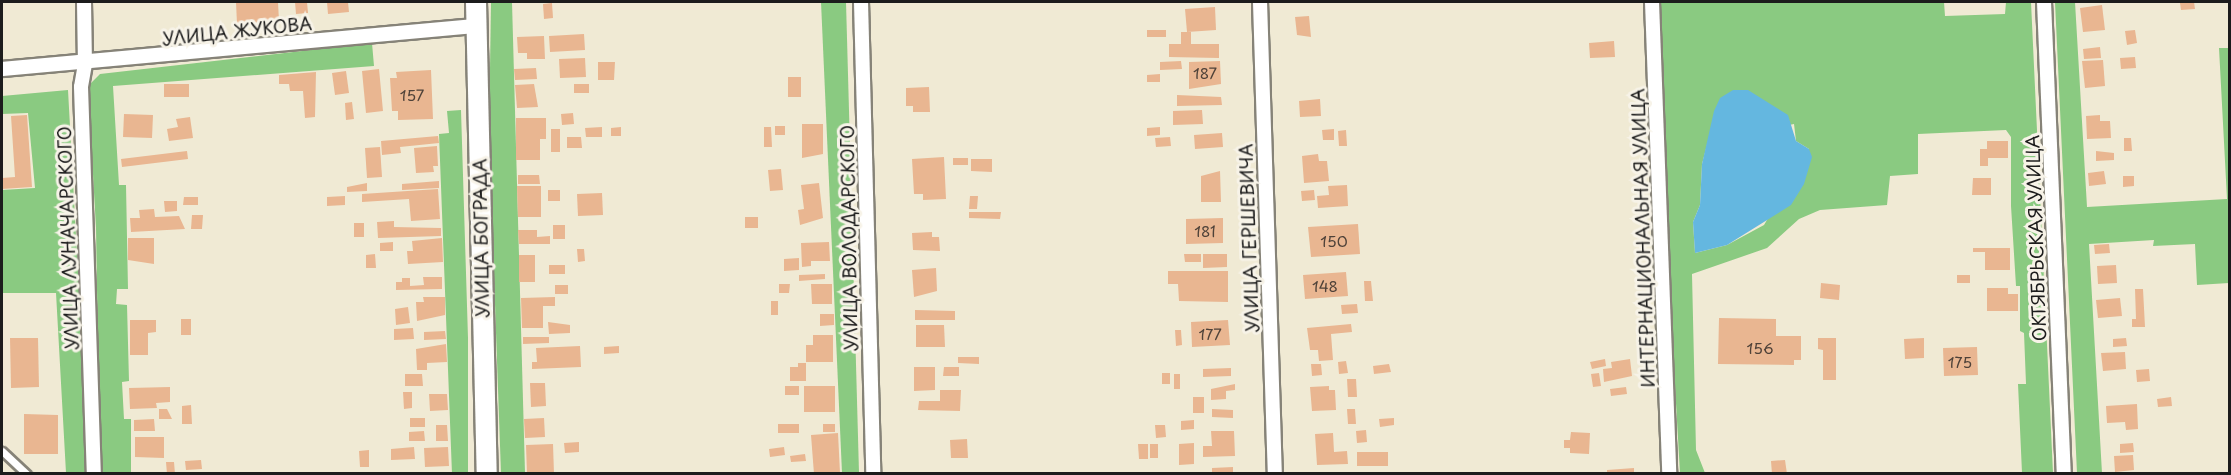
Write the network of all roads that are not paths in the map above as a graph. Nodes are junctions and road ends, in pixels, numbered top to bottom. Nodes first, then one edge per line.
1 (84, 2) edge
2 (476, 2) edge
3 (861, 2) edge
4 (1260, 2) edge
5 (1652, 2) edge
6 (2044, 2) edge
7 (476, 26) junction
8 (85, 64) junction
9 (2, 69) edge
10 (2, 451) edge
11 (27, 474) edge
12 (94, 474) edge
13 (487, 474) edge
14 (873, 474) edge
15 (1275, 474) edge
16 (1669, 474) edge
17 (2064, 474) edge

1 - 8 street, УЛИЦА ЛУНАЧАРСКОГО
2 - 7 street, УЛИЦА БОГРАДА
3 - 14 street, УЛИЦА ВОЛОДАРСКОГО
4 - 15 street, УЛИЦА ГЕРШЕВИЧА
5 - 16 street, ИНТЕРНАЦИОНАЛЬНАЯ УЛИЦА
6 - 17 street, ОКТЯБРЬСКАЯ УЛИЦА
7 - 8 street, УЛИЦА ЖУКОВА
7 - 13 street, УЛИЦА БОГРАДА
8 - 9 street, УЛИЦА ЖУКОВА
8 - 12 street, УЛИЦА ЛУНАЧАРСКОГО
10 - 11 lane

